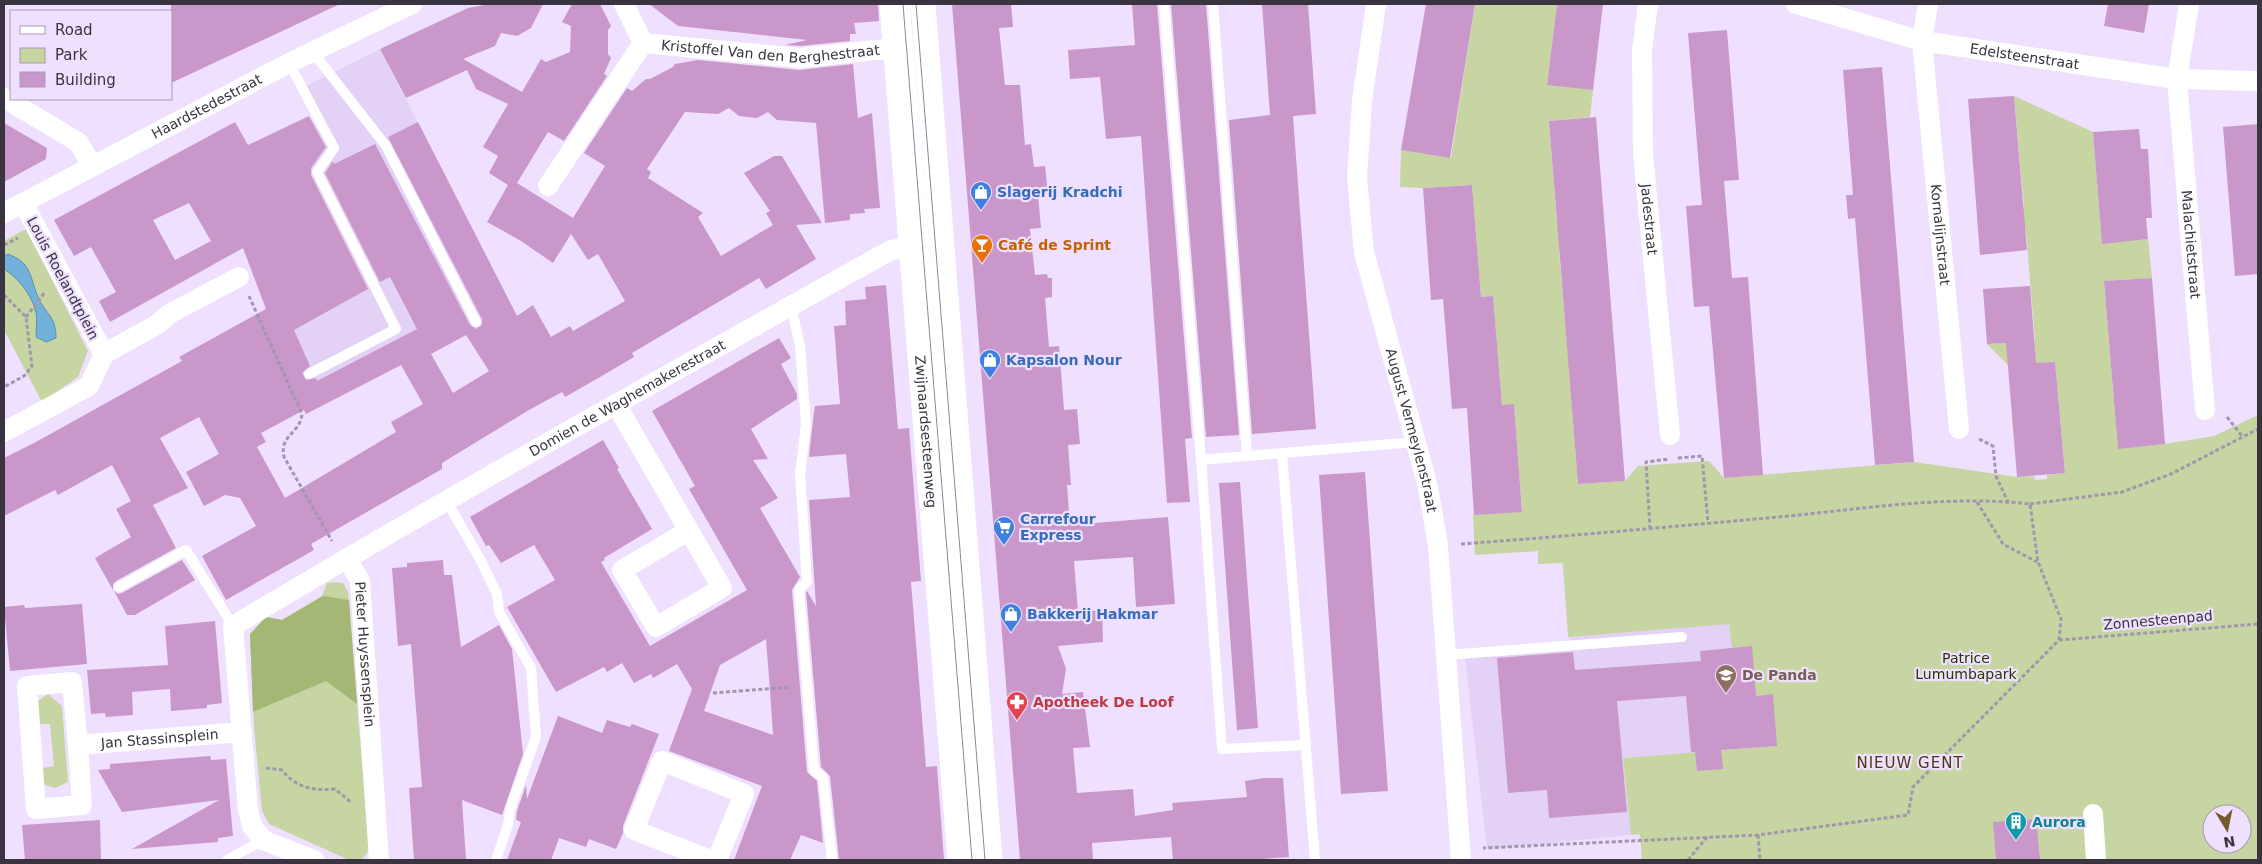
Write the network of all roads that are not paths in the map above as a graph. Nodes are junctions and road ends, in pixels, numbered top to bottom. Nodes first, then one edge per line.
1 (412, 4) edge
2 (624, 4) edge
3 (892, 4) edge
4 (905, 4) edge
5 (913, 4) edge
6 (923, 4) edge
7 (1164, 4) edge
8 (1213, 4) edge
9 (1376, 4) edge
10 (1648, 4) edge
11 (1796, 4) edge
12 (1928, 4) edge
13 (2189, 4) edge
14 (1922, 41) junction
15 (643, 43) junction
16 (895, 48) junction
17 (312, 51) junction
18 (289, 63) junction
19 (2177, 79) junction
20 (2258, 81) edge
21 (4, 98) edge
22 (92, 165) junction
23 (548, 186) dead end
24 (23, 203) junction
25 (4, 213) edge
26 (911, 248) junction
27 (239, 276) road end
28 (791, 306) junction
29 (476, 322) dead end
30 (104, 354) junction
31 (309, 374) dead end
32 (616, 404) junction
33 (2206, 410) dead end
34 (1959, 429) road end
35 (4, 432) edge
36 (1670, 435) dead end
37 (1415, 442) junction
38 (1282, 453) junction
39 (1247, 456) junction
40 (1201, 460) junction
41 (446, 500) junction
42 (688, 531) junction
43 (347, 558) junction
44 (119, 587) dead end
45 (234, 626) junction
46 (1682, 637) dead end
47 (1446, 655) junction
48 (242, 732) junction
49 (1306, 745) junction
50 (78, 746) junction
51 (2093, 814) dead end
52 (263, 840) junction
53 (1460, 855) edge
54 (227, 860) edge
55 (314, 860) edge
56 (379, 860) edge
57 (496, 860) edge
58 (711, 860) edge
59 (717, 860) edge
60 (832, 860) edge
61 (960, 860) edge
62 (974, 860) edge
63 (982, 860) edge
64 (990, 860) edge
65 (1315, 860) edge
66 (2096, 860) edge

1 - 17 street, Haardstedestraat
2 - 15 street, Kristoffel Van den Berghestraat
3 - 16 street, Zwijnaardsesteenweg
4 - 62 lane
5 - 63 lane
6 - 64 street
7 - 40 lane
8 - 39 lane
9 - 37 street, August Vermeylenstraat
10 - 36 street, Jadestraat
11 - 14 street, Edelsteenstraat
12 - 14 street, Kornalijnstraat
13 - 19 street, Malachietstraat
14 - 19 street, Edelsteenstraat
14 - 34 street, Kornalijnstraat
15 - 16 street, Kristoffel Van den Berghestraat
15 - 23 street, Kristoffel Van den Berghestraat
16 - 26 street, Zwijnaardsesteenweg
17 - 18 street, Haardstedestraat
17 - 29 lane
18 - 22 street, Haardstedestraat
18 - 31 lane
19 - 20 street, Edelsteenstraat
19 - 33 street, Malachietstraat
21 - 22 street
22 - 24 street, Haardstedestraat
24 - 25 street, Haardstedestraat
24 - 30 street, Louis Roelandtplein
26 - 28 street, Domien de Waghemakerestraat
26 - 61 street, Zwijnaardsesteenweg
27 - 30 street, Louis Roelandtplein
28 - 32 street, Domien de Waghemakerestraat
28 - 60 lane
30 - 35 street, Louis Roelandtplein
32 - 41 street, Domien de Waghemakerestraat
32 - 42 street
37 - 38 lane
37 - 47 street, August Vermeylenstraat
38 - 39 lane
38 - 49 lane
39 - 40 lane
40 - 49 lane
41 - 43 street, Domien de Waghemakerestraat
41 - 57 lane
42 - 42 street
43 - 45 street
43 - 56 street, Pieter Huyssensplein
44 - 45 lane
45 - 48 street
46 - 47 lane
47 - 53 street, August Vermeylenstraat
48 - 50 street, Jan Stassinsplein
48 - 52 street
49 - 65 lane
50 - 50 street
51 - 66 street
52 - 54 lane
52 - 55 street
58 - 59 street

